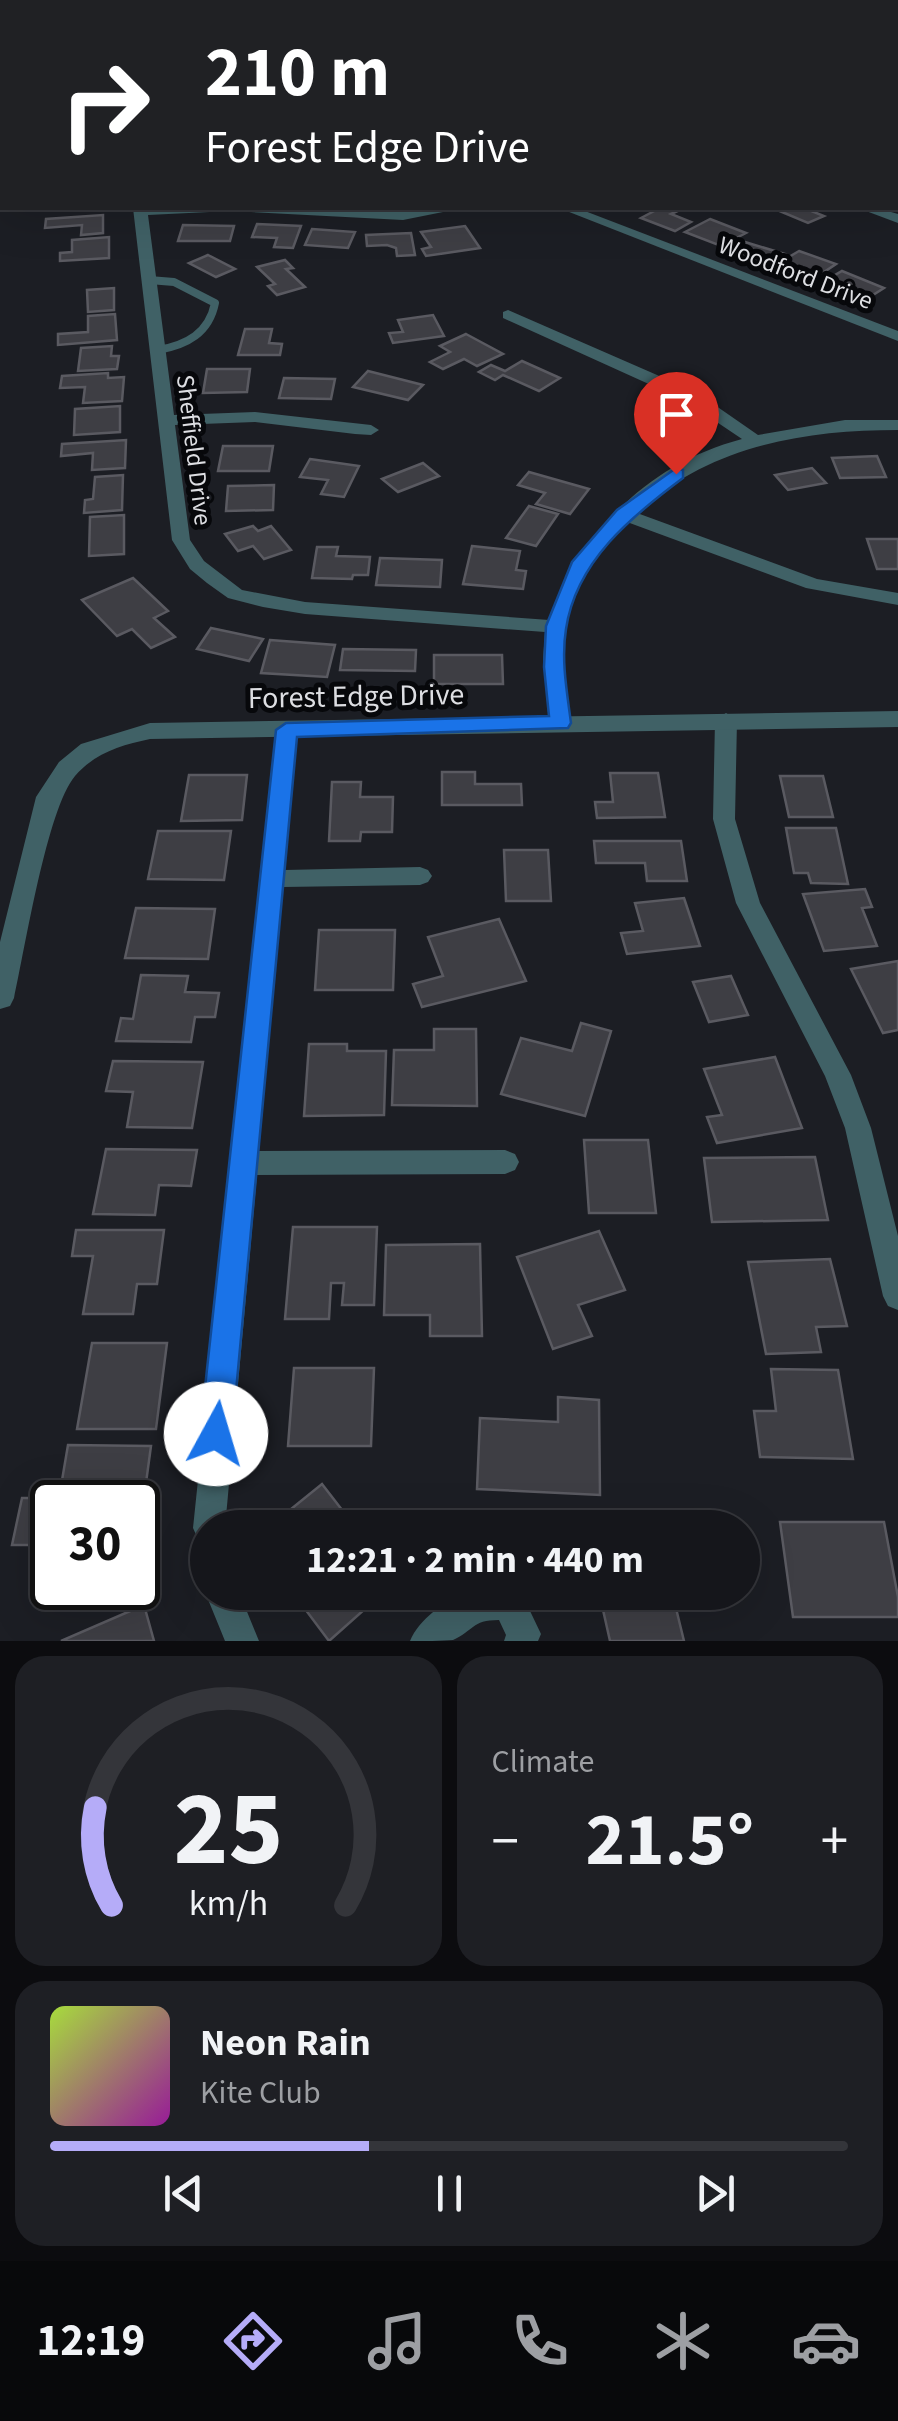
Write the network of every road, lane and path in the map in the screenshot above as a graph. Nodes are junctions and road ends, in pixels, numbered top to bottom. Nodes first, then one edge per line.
1 (140, 210) edge
2 (277, 210) edge
3 (443, 210) edge
4 (571, 210) edge
5 (871, 210) edge
6 (898, 219) edge
7 (150, 280) junction
8 (508, 315) dead end
9 (898, 336) edge
10 (158, 350) junction
11 (167, 421) junction
12 (898, 425) edge
13 (371, 430) dead end
14 (751, 438) junction
15 (623, 514) junction
16 (898, 599) edge
17 (556, 626) junction
18 (898, 719) edge
19 (726, 720) junction
20 (560, 723) junction
21 (286, 730) junction
22 (420, 876) dead end
23 (272, 879) junction
24 (0, 998) edge
25 (505, 1162) dead end
26 (244, 1164) junction
27 (898, 1296) edge
28 (211, 1510) edge
29 (229, 1610) edge
30 (242, 1641) edge
31 (427, 1641) edge
32 (521, 1641) edge

1 - 7 street, Sheffield Drive
2 - 3 street
4 - 9 street, Woodford Drive
5 - 6 street
7 - 10 street, Sheffield Drive
7 - 10 lane
8 - 14 street
10 - 11 street, Sheffield Drive
11 - 13 street
11 - 17 street, Sheffield Drive
12 - 14 street
14 - 15 street
15 - 16 street
15 - 17 street
17 - 20 street
18 - 19 street, Forest Edge Drive
19 - 20 street, Forest Edge Drive
19 - 27 street
20 - 21 street, Forest Edge Drive
21 - 23 street
21 - 24 street, Forest Edge Drive
22 - 23 street
23 - 26 street
25 - 26 street
26 - 28 street
29 - 30 street
31 - 32 street

